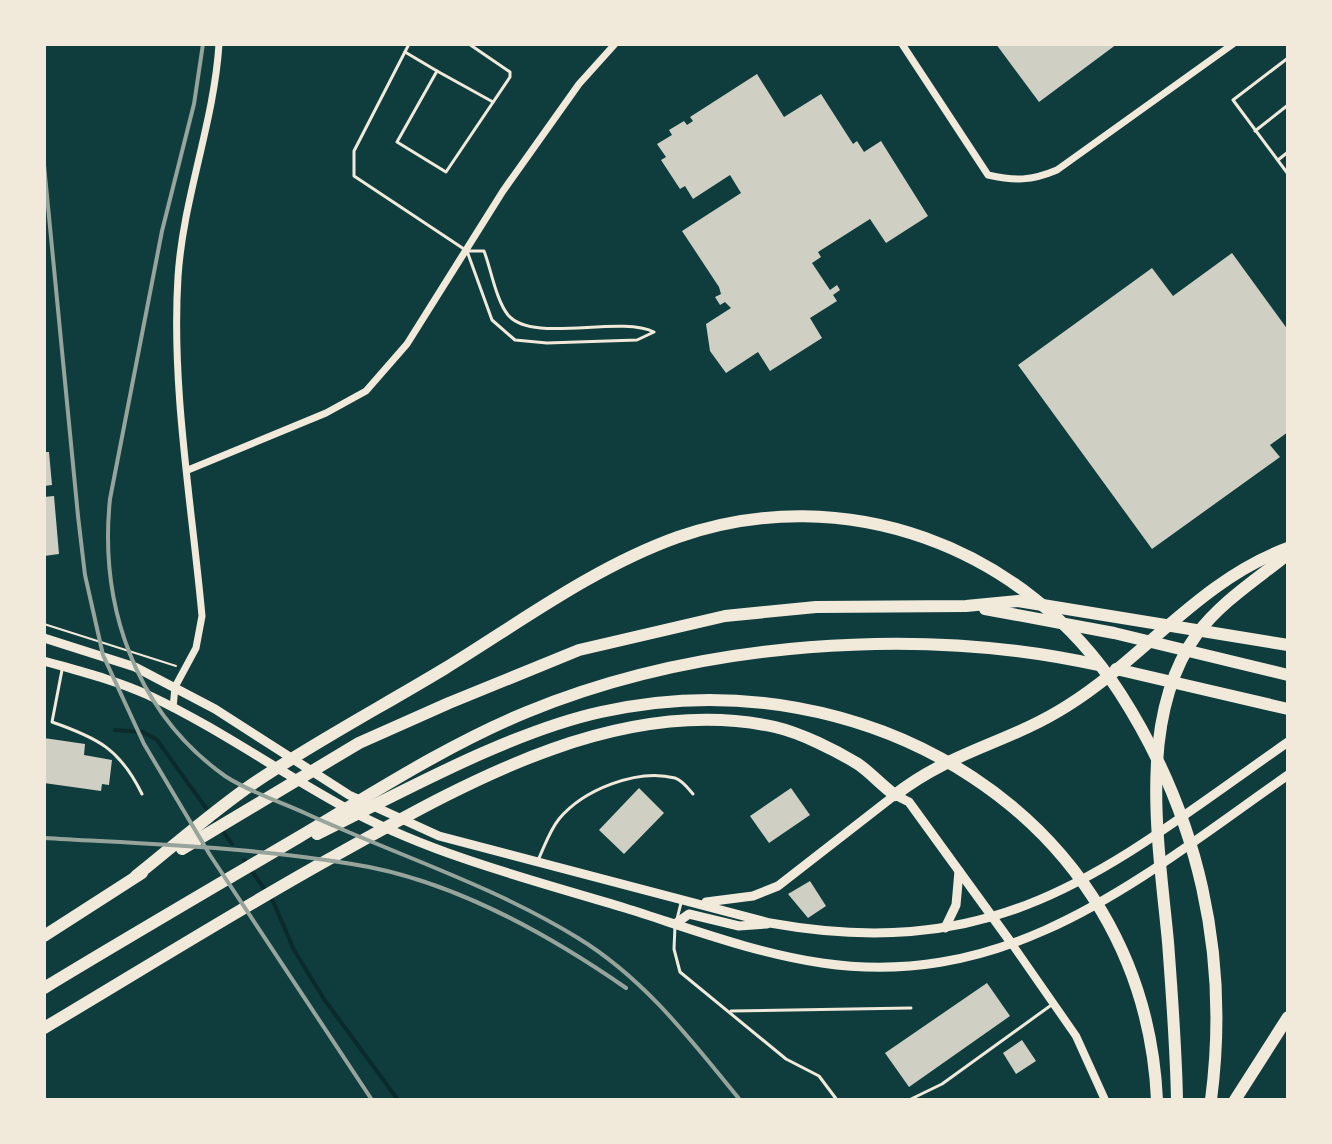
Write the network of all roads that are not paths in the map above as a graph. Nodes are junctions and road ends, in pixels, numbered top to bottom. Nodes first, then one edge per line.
1 (219, 44) edge
2 (409, 44) edge
3 (469, 44) edge
4 (615, 44) edge
5 (902, 44) edge
6 (1233, 44) edge
7 (405, 52) junction
8 (1288, 58) edge
9 (437, 71) junction
10 (494, 103) junction
11 (1288, 105) edge
12 (1255, 131) junction
13 (1288, 152) edge
14 (1278, 160) junction
15 (1288, 174) edge
16 (467, 251) junction
17 (188, 470) junction
18 (1288, 551) edge
19 (966, 606) junction
20 (44, 638) edge
21 (1288, 645) edge
22 (44, 661) edge
23 (62, 666) junction
24 (1288, 675) edge
25 (175, 687) junction
26 (173, 708) junction
27 (1285, 708) edge
28 (1288, 742) edge
29 (1288, 775) edge
30 (142, 794) dead end
31 (693, 794) dead end
32 (895, 795) junction
33 (538, 862) junction
34 (959, 871) junction
35 (239, 872) junction
36 (136, 876) junction
37 (533, 880) junction
38 (682, 899) junction
39 (695, 902) junction
40 (993, 919) junction
41 (770, 923) junction
42 (675, 924) junction
43 (945, 928) junction
44 (44, 936) edge
45 (1012, 944) junction
46 (47, 986) edge
47 (1053, 1003) junction
48 (911, 1008) dead end
49 (730, 1011) junction
50 (1288, 1017) edge
51 (44, 1028) edge
52 (837, 1100) edge
53 (909, 1100) edge
54 (1105, 1100) edge
55 (1157, 1100) edge
56 (1177, 1100) edge
57 (1211, 1100) edge
58 (1235, 1100) edge

1 - 17 street
2 - 7 lane
3 - 10 lane
4 - 16 street
5 - 6 street
7 - 9 lane
7 - 16 lane
8 - 12 lane
9 - 10 lane
9 - 10 lane
11 - 12 lane
12 - 14 lane
13 - 14 lane
14 - 15 lane
16 - 16 lane
16 - 17 street
17 - 25 street
18 - 32 highway
18 - 56 highway
19 - 21 highway
19 - 24 highway
19 - 36 highway
20 - 25 main road
22 - 23 main road
23 - 26 main road
23 - 30 lane
25 - 26 street
25 - 33 main road
26 - 37 main road
27 - 35 highway
28 - 40 main road
29 - 45 main road
31 - 33 lane
32 - 34 main road
32 - 39 main road
32 - 51 highway
33 - 37 main road
33 - 38 main road
34 - 40 main road
34 - 43 main road
35 - 46 highway
35 - 55 highway
36 - 44 highway
36 - 57 highway
37 - 42 main road
38 - 39 main road
38 - 42 lane
39 - 41 main road
40 - 43 main road
40 - 45 main road
41 - 42 main road
41 - 43 main road
42 - 45 main road
42 - 49 lane
45 - 47 street
47 - 53 lane
47 - 54 street
48 - 49 lane
49 - 52 lane
50 - 58 highway

